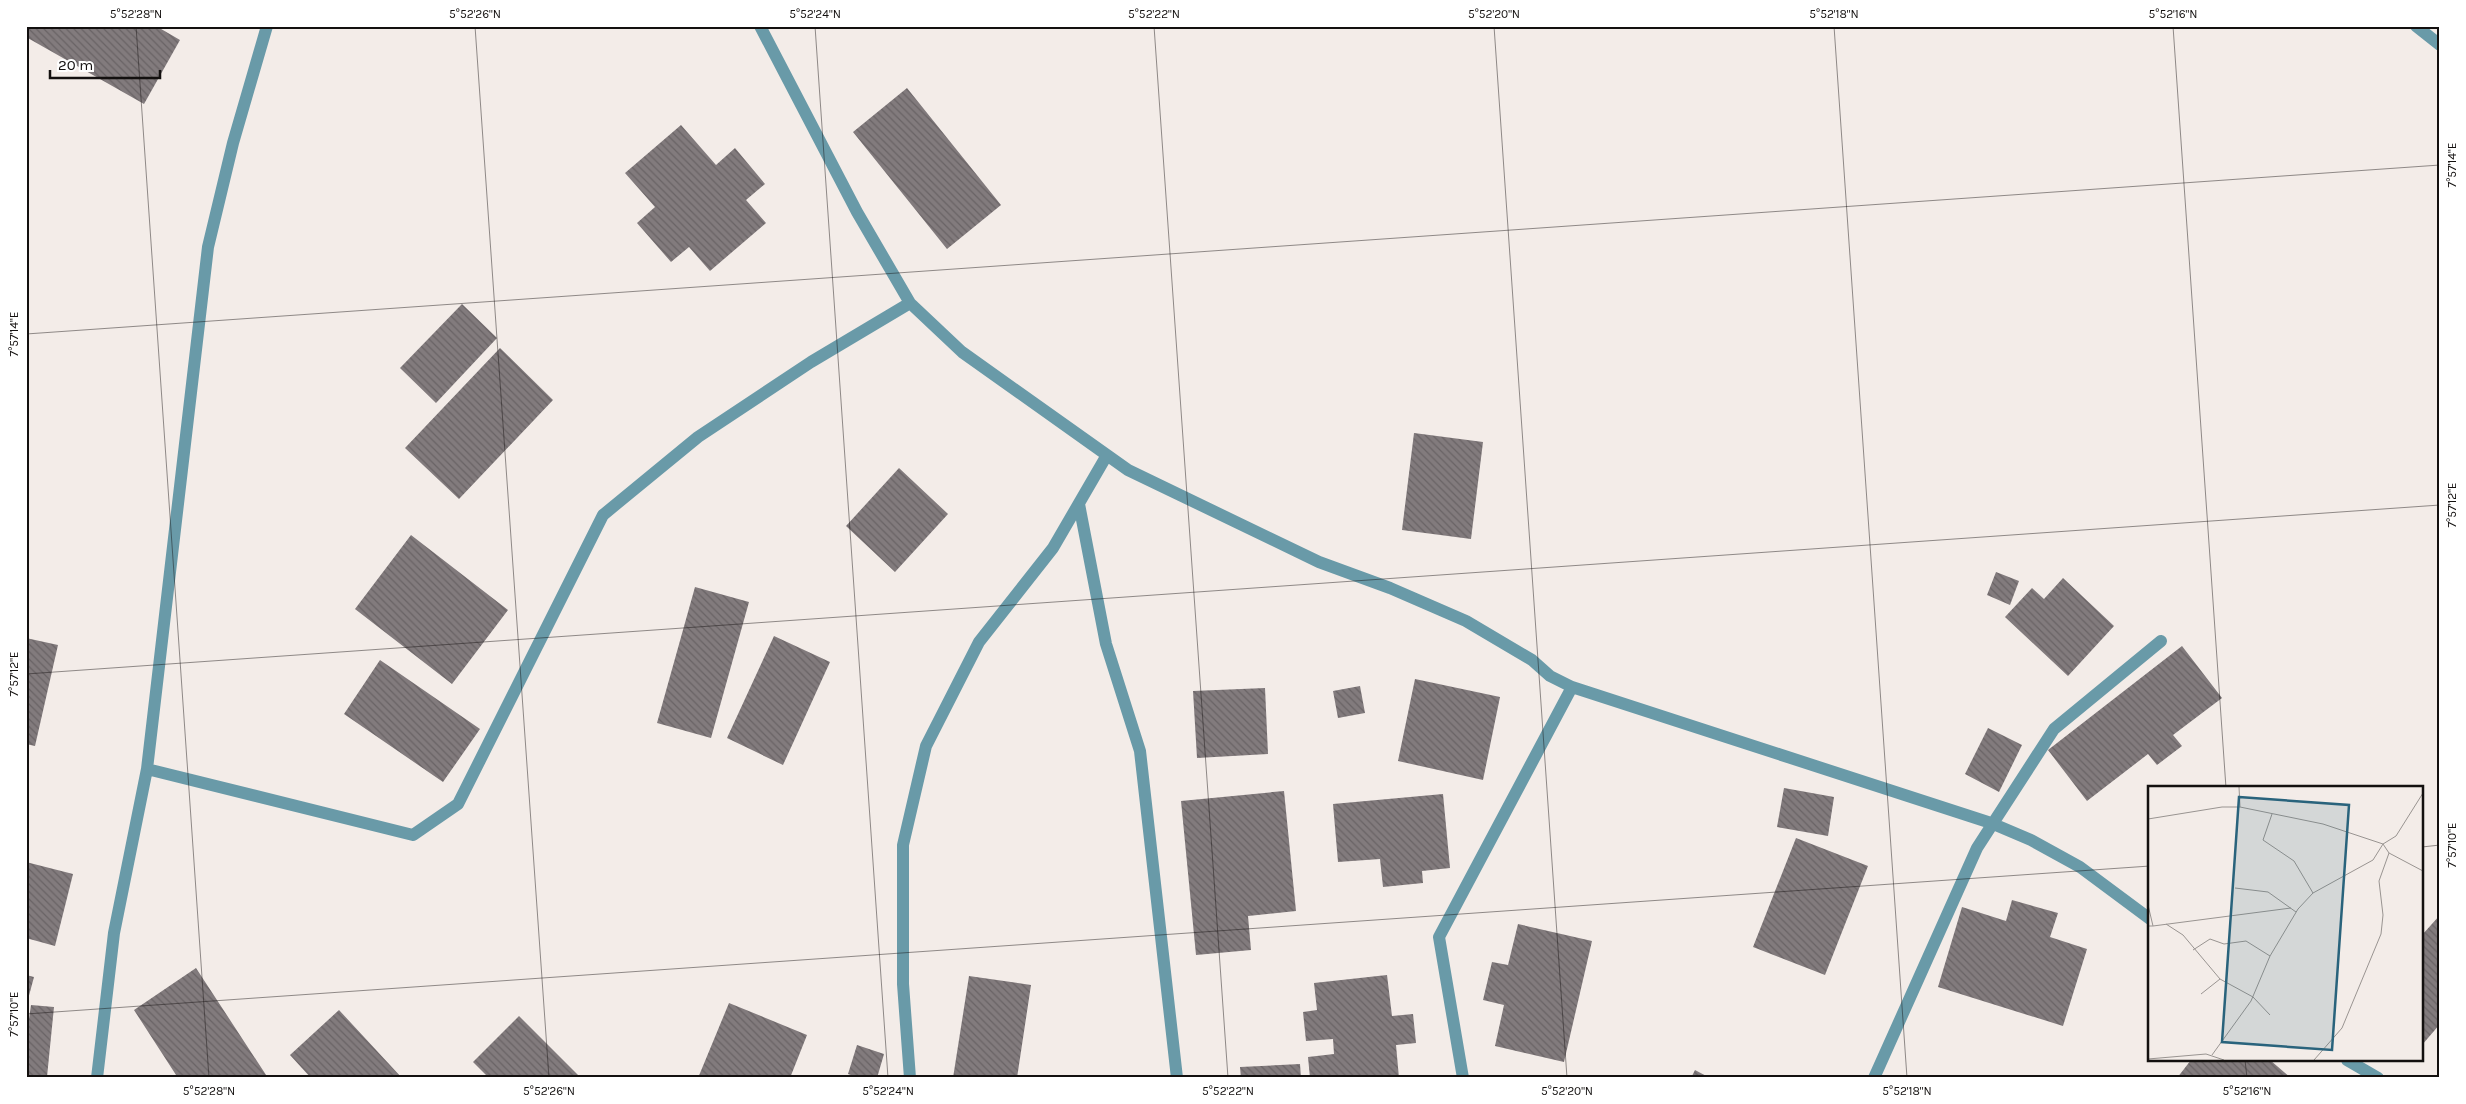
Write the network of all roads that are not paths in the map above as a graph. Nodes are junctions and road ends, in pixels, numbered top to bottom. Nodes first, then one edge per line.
1 (266, 26) edge
2 (760, 26) edge
3 (2416, 26) edge
4 (2440, 45) edge
5 (910, 303) junction
6 (1107, 455) junction
7 (1079, 504) junction
8 (2161, 641) dead end
9 (1572, 687) junction
10 (148, 768) junction
11 (1991, 823) junction
12 (2148, 918) edge
13 (2351, 1062) edge
14 (96, 1078) edge
15 (910, 1078) edge
16 (1177, 1078) edge
17 (1463, 1078) edge
18 (1874, 1078) edge
19 (2378, 1078) edge

1 - 10 street
2 - 5 street
3 - 4 street
5 - 6 street
5 - 10 street
6 - 7 street
6 - 9 street
7 - 15 street
7 - 16 street
8 - 11 street
9 - 11 street
9 - 17 street
10 - 14 street
11 - 12 street
11 - 18 street
13 - 19 street

